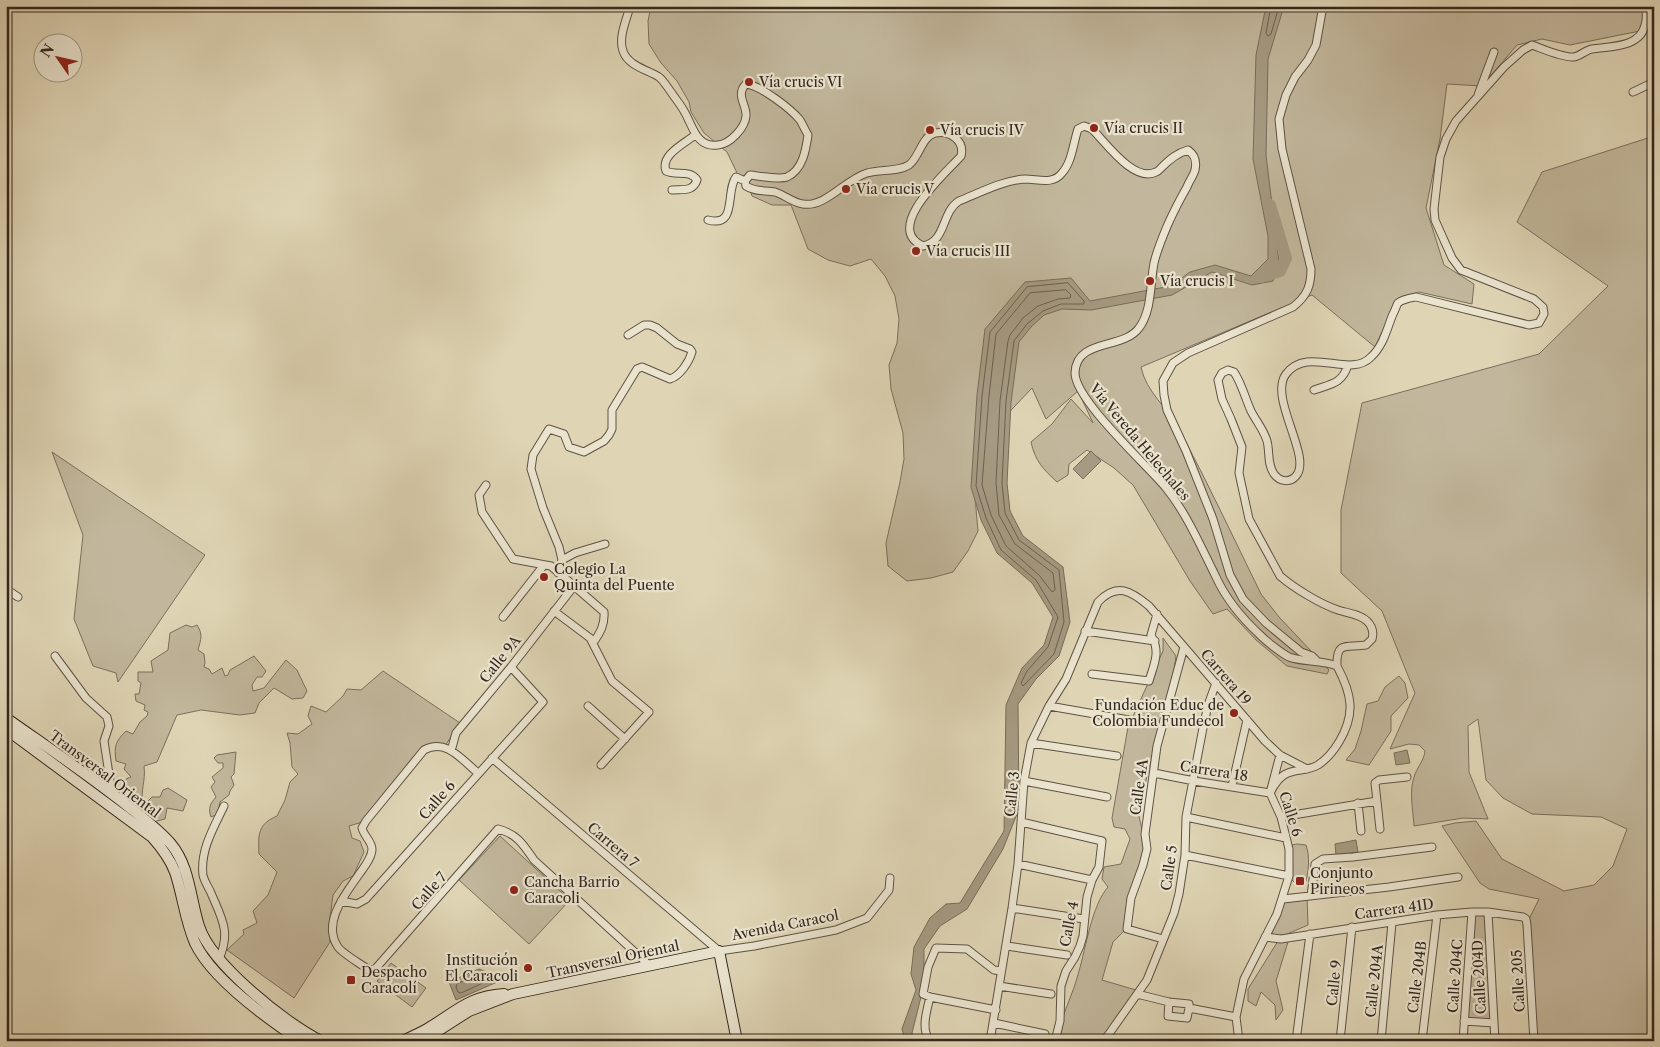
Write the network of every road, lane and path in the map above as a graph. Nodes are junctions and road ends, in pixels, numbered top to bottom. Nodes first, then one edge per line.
1 (630, 6) edge
2 (1323, 6) edge
3 (1645, 6) edge
4 (1494, 52) dead end
5 (1654, 82) edge
6 (1633, 92) dead end
7 (1477, 98) junction
8 (695, 135) junction
9 (745, 181) junction
10 (672, 190) dead end
11 (708, 220) dead end
12 (628, 335) dead end
13 (1348, 365) junction
14 (1314, 390) dead end
15 (486, 485) dead end
16 (605, 544) dead end
17 (562, 560) junction
18 (544, 565) junction
19 (558, 572) junction
20 (574, 586) junction
21 (6, 589) edge
22 (1133, 593) joint
23 (18, 597) dead end
24 (554, 611) junction
25 (1157, 614) junction
26 (503, 617) dead end
27 (1085, 631) junction
28 (1155, 641) junction
29 (593, 643) junction
30 (1184, 647) junction
31 (55, 656) dead end
32 (1316, 661) junction
33 (1337, 666) junction
34 (511, 667) junction
35 (1092, 674) dead end
36 (1216, 683) junction
37 (588, 706) dead end
38 (1049, 706) junction
39 (6, 718) edge
40 (1128, 720) dead end
41 (1247, 720) junction
42 (6, 729) edge
43 (625, 739) junction
44 (1031, 743) junction
45 (451, 751) junction
46 (1280, 755) junction
47 (1117, 756) dead end
48 (492, 758) junction
49 (601, 765) dead end
50 (1307, 770) junction
51 (478, 773) junction
52 (1154, 773) junction
53 (1407, 777) dead end
54 (1024, 781) junction
55 (1194, 781) junction
56 (1232, 786) junction
57 (1270, 792) junction
58 (112, 794) junction
59 (1107, 797) dead end
60 (1377, 801) junction
61 (1358, 804) junction
62 (224, 806) dead end
63 (1281, 817) junction
64 (1186, 818) junction
65 (1021, 822) junction
66 (1380, 829) dead end
67 (1361, 831) dead end
68 (1286, 838) junction
69 (1432, 847) dead end
70 (1185, 855) junction
71 (1018, 864) junction
72 (1289, 876) junction
73 (1458, 877) dead end
74 (890, 878) dead end
75 (1092, 880) junction
76 (1312, 896) junction
77 (1283, 899) junction
78 (341, 901) junction
79 (1012, 908) junction
80 (1472, 912) junction
81 (1488, 912) junction
82 (1436, 916) junction
83 (1084, 919) junction
84 (1526, 919) joint
85 (1392, 923) junction
86 (1352, 927) junction
87 (1310, 934) junction
88 (1297, 936) junction
89 (1265, 937) junction
90 (1163, 939) junction
91 (1007, 946) junction
92 (1308, 950) junction
93 (719, 951) junction
94 (1067, 955) dead end
95 (219, 959) junction
96 (649, 965) junction
97 (1001, 971) junction
98 (999, 986) junction
99 (513, 994) junction
100 (1051, 994) dead end
101 (1137, 994) junction
102 (930, 997) junction
103 (1168, 1002) junction
104 (1189, 1008) junction
105 (996, 1010) junction
106 (1236, 1017) junction
107 (1464, 1021) junction
108 (994, 1023) junction
109 (1494, 1023) junction
110 (1045, 1034) dead end
111 (301, 1041) edge
112 (320, 1041) edge
113 (403, 1041) edge
114 (422, 1041) edge
115 (736, 1041) edge
116 (934, 1041) edge
117 (990, 1041) edge
118 (1055, 1041) edge
119 (1104, 1041) edge
120 (1239, 1041) edge
121 (1296, 1041) edge
122 (1340, 1041) edge
123 (1381, 1041) edge
124 (1422, 1041) edge
125 (1463, 1041) edge
126 (1495, 1041) edge
127 (1534, 1041) edge

1 - 8 street
2 - 32 street
3 - 7 street
4 - 7 street
5 - 6 street
7 - 13 street
8 - 9 street
8 - 10 street
9 - 11 street
9 - 32 street, Vía Vereda Helechales
12 - 17 street
13 - 14 street
13 - 33 street
15 - 18 street
16 - 17 street
17 - 19 street
18 - 19 street
18 - 26 street
19 - 20 street
20 - 24 street, Calle 9A
20 - 29 street
21 - 23 street
22 - 25 street, Carrera 19
22 - 27 street, Calle 3
24 - 29 street
24 - 34 street, Calle 9A
25 - 28 street
25 - 30 street, Carrera 19
27 - 28 street
27 - 38 street, Calle 3
28 - 35 street
29 - 43 street
30 - 36 street, Carrera 19
30 - 52 street, Calle 4A
31 - 58 street
32 - 33 street, Vía Vereda Helechales
33 - 50 street
34 - 45 street, Calle 9A
34 - 48 street, Calle 6
36 - 41 street, Carrera 19
36 - 55 street, Calle 5
37 - 43 street
38 - 40 street
38 - 44 street, Calle 3
39 - 58 main road, Transversal Oriental
41 - 46 street, Carrera 19
41 - 56 street
42 - 111 main road, Transversal Oriental
43 - 49 street
44 - 47 street
44 - 54 street, Calle 3
45 - 51 street
45 - 78 street
46 - 50 street, Carrera 19
46 - 57 street, Calle 6
48 - 51 street, Calle 6
48 - 93 street, Carrera 7
50 - 57 street
51 - 78 street, Calle 6
52 - 55 street, Carrera 18
52 - 90 street, Calle 4A
53 - 60 street
54 - 59 street
54 - 65 street, Calle 3
55 - 56 street, Carrera 18
55 - 64 street, Calle 5
56 - 57 street, Carrera 18
57 - 63 street, Calle 6
58 - 95 main road, Transversal Oriental
60 - 61 street
60 - 66 street
61 - 63 street
61 - 67 street
62 - 95 street
63 - 68 street, Calle 6
64 - 68 street
64 - 70 street, Calle 5
65 - 71 street, Calle 3
65 - 75 street, Calle 4
68 - 72 street, Calle 6
69 - 76 street
70 - 72 street
70 - 90 street, Calle 5
71 - 75 street
71 - 79 street, Calle 3
72 - 77 street, Calle 6
73 - 76 street
74 - 93 street, Avenida Caracol
75 - 83 street, Calle 4
76 - 77 street
77 - 89 street, Calle 6
78 - 96 street, Calle 7
79 - 83 street
79 - 91 street, Calle 3
80 - 81 street, Carrera 41D
80 - 82 street, Carrera 41D
80 - 107 street, Calle 204C
81 - 84 street, Carrera 41D
81 - 109 street, Calle 204D
82 - 85 street, Carrera 41D
82 - 124 street, Calle 204B
83 - 118 street, Calle 4
84 - 127 street, Calle 205
85 - 86 street, Carrera 41D
85 - 123 street, Calle 204A
86 - 87 street, Carrera 41D
86 - 122 street, Calle 9
87 - 88 street, Carrera 41D
87 - 92 street
88 - 89 street, Carrera 41D
88 - 92 street
89 - 106 street
90 - 101 street, Calle 5
91 - 94 street
91 - 97 street, Calle 3
92 - 121 street
93 - 96 main road, Transversal Oriental
93 - 115 main road
95 - 112 main road, Transversal Oriental
96 - 99 main road, Transversal Oriental
97 - 98 street, Calle 3
97 - 102 street
98 - 100 street
98 - 105 street, Calle 3
99 - 113 main road, Transversal Oriental
99 - 114 main road, Transversal Oriental
101 - 103 street
101 - 119 street, Calle 5
102 - 105 street
102 - 116 street
103 - 104 street
103 - 104 street
104 - 106 street
105 - 108 street, Calle 3
106 - 120 street
107 - 109 street
107 - 125 street, Calle 204C
108 - 110 street
108 - 117 street, Calle 3
109 - 126 street, Calle 204D

